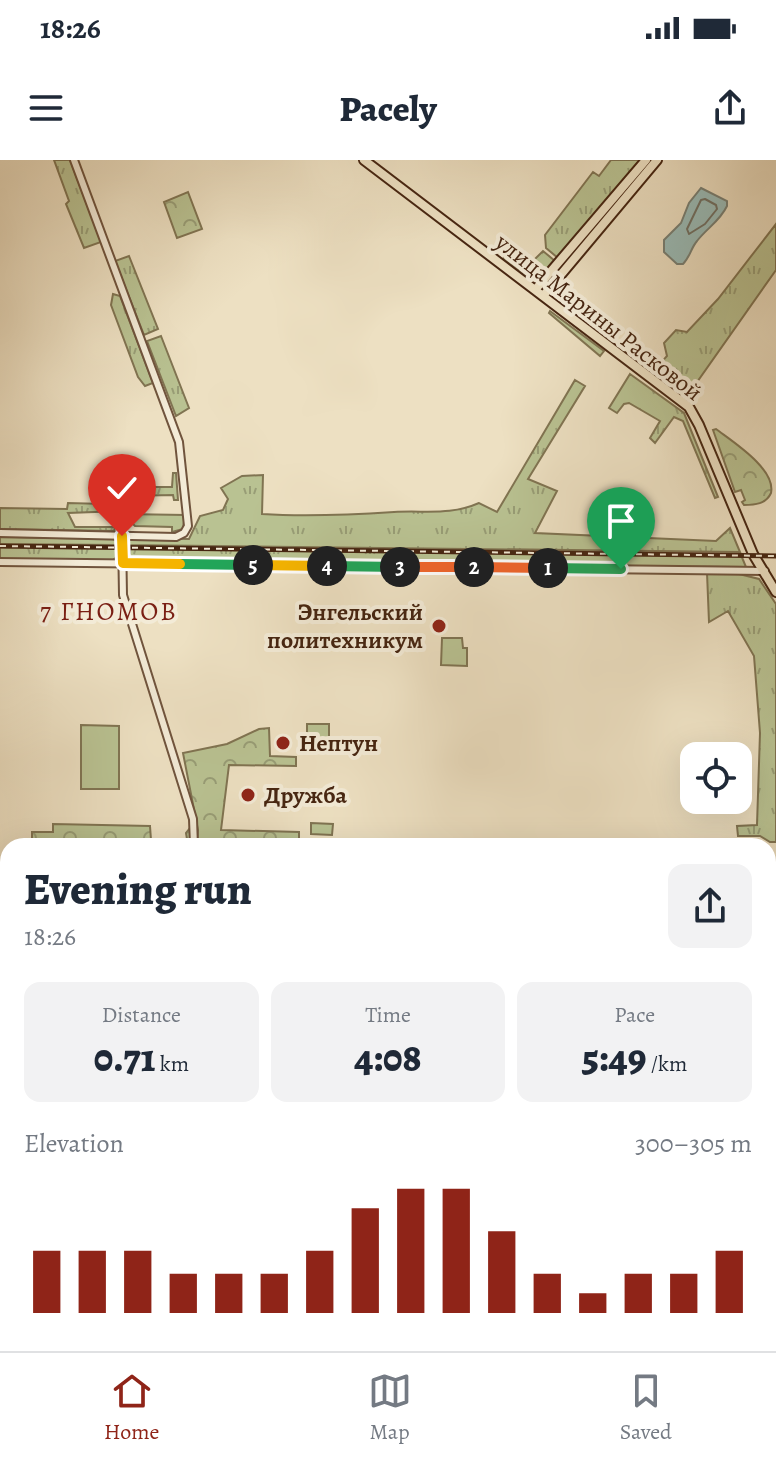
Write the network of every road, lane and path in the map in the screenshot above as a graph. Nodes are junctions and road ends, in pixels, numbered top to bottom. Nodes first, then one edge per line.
1 (74, 160) edge
2 (364, 160) edge
3 (646, 160) edge
4 (657, 160) edge
5 (539, 293) junction
6 (0, 533) edge
7 (122, 536) junction
8 (0, 562) edge
9 (123, 563) junction
10 (765, 571) junction
11 (776, 592) edge
12 (194, 838) edge

1 - 7 street
2 - 5 main road, улица Марины Расковой
3 - 5 main road
4 - 5 main road
5 - 10 main road, улица Марины Расковой
6 - 7 street
7 - 9 street
8 - 9 street
9 - 10 street
9 - 12 street
10 - 11 main road, улица Марины Расковой

